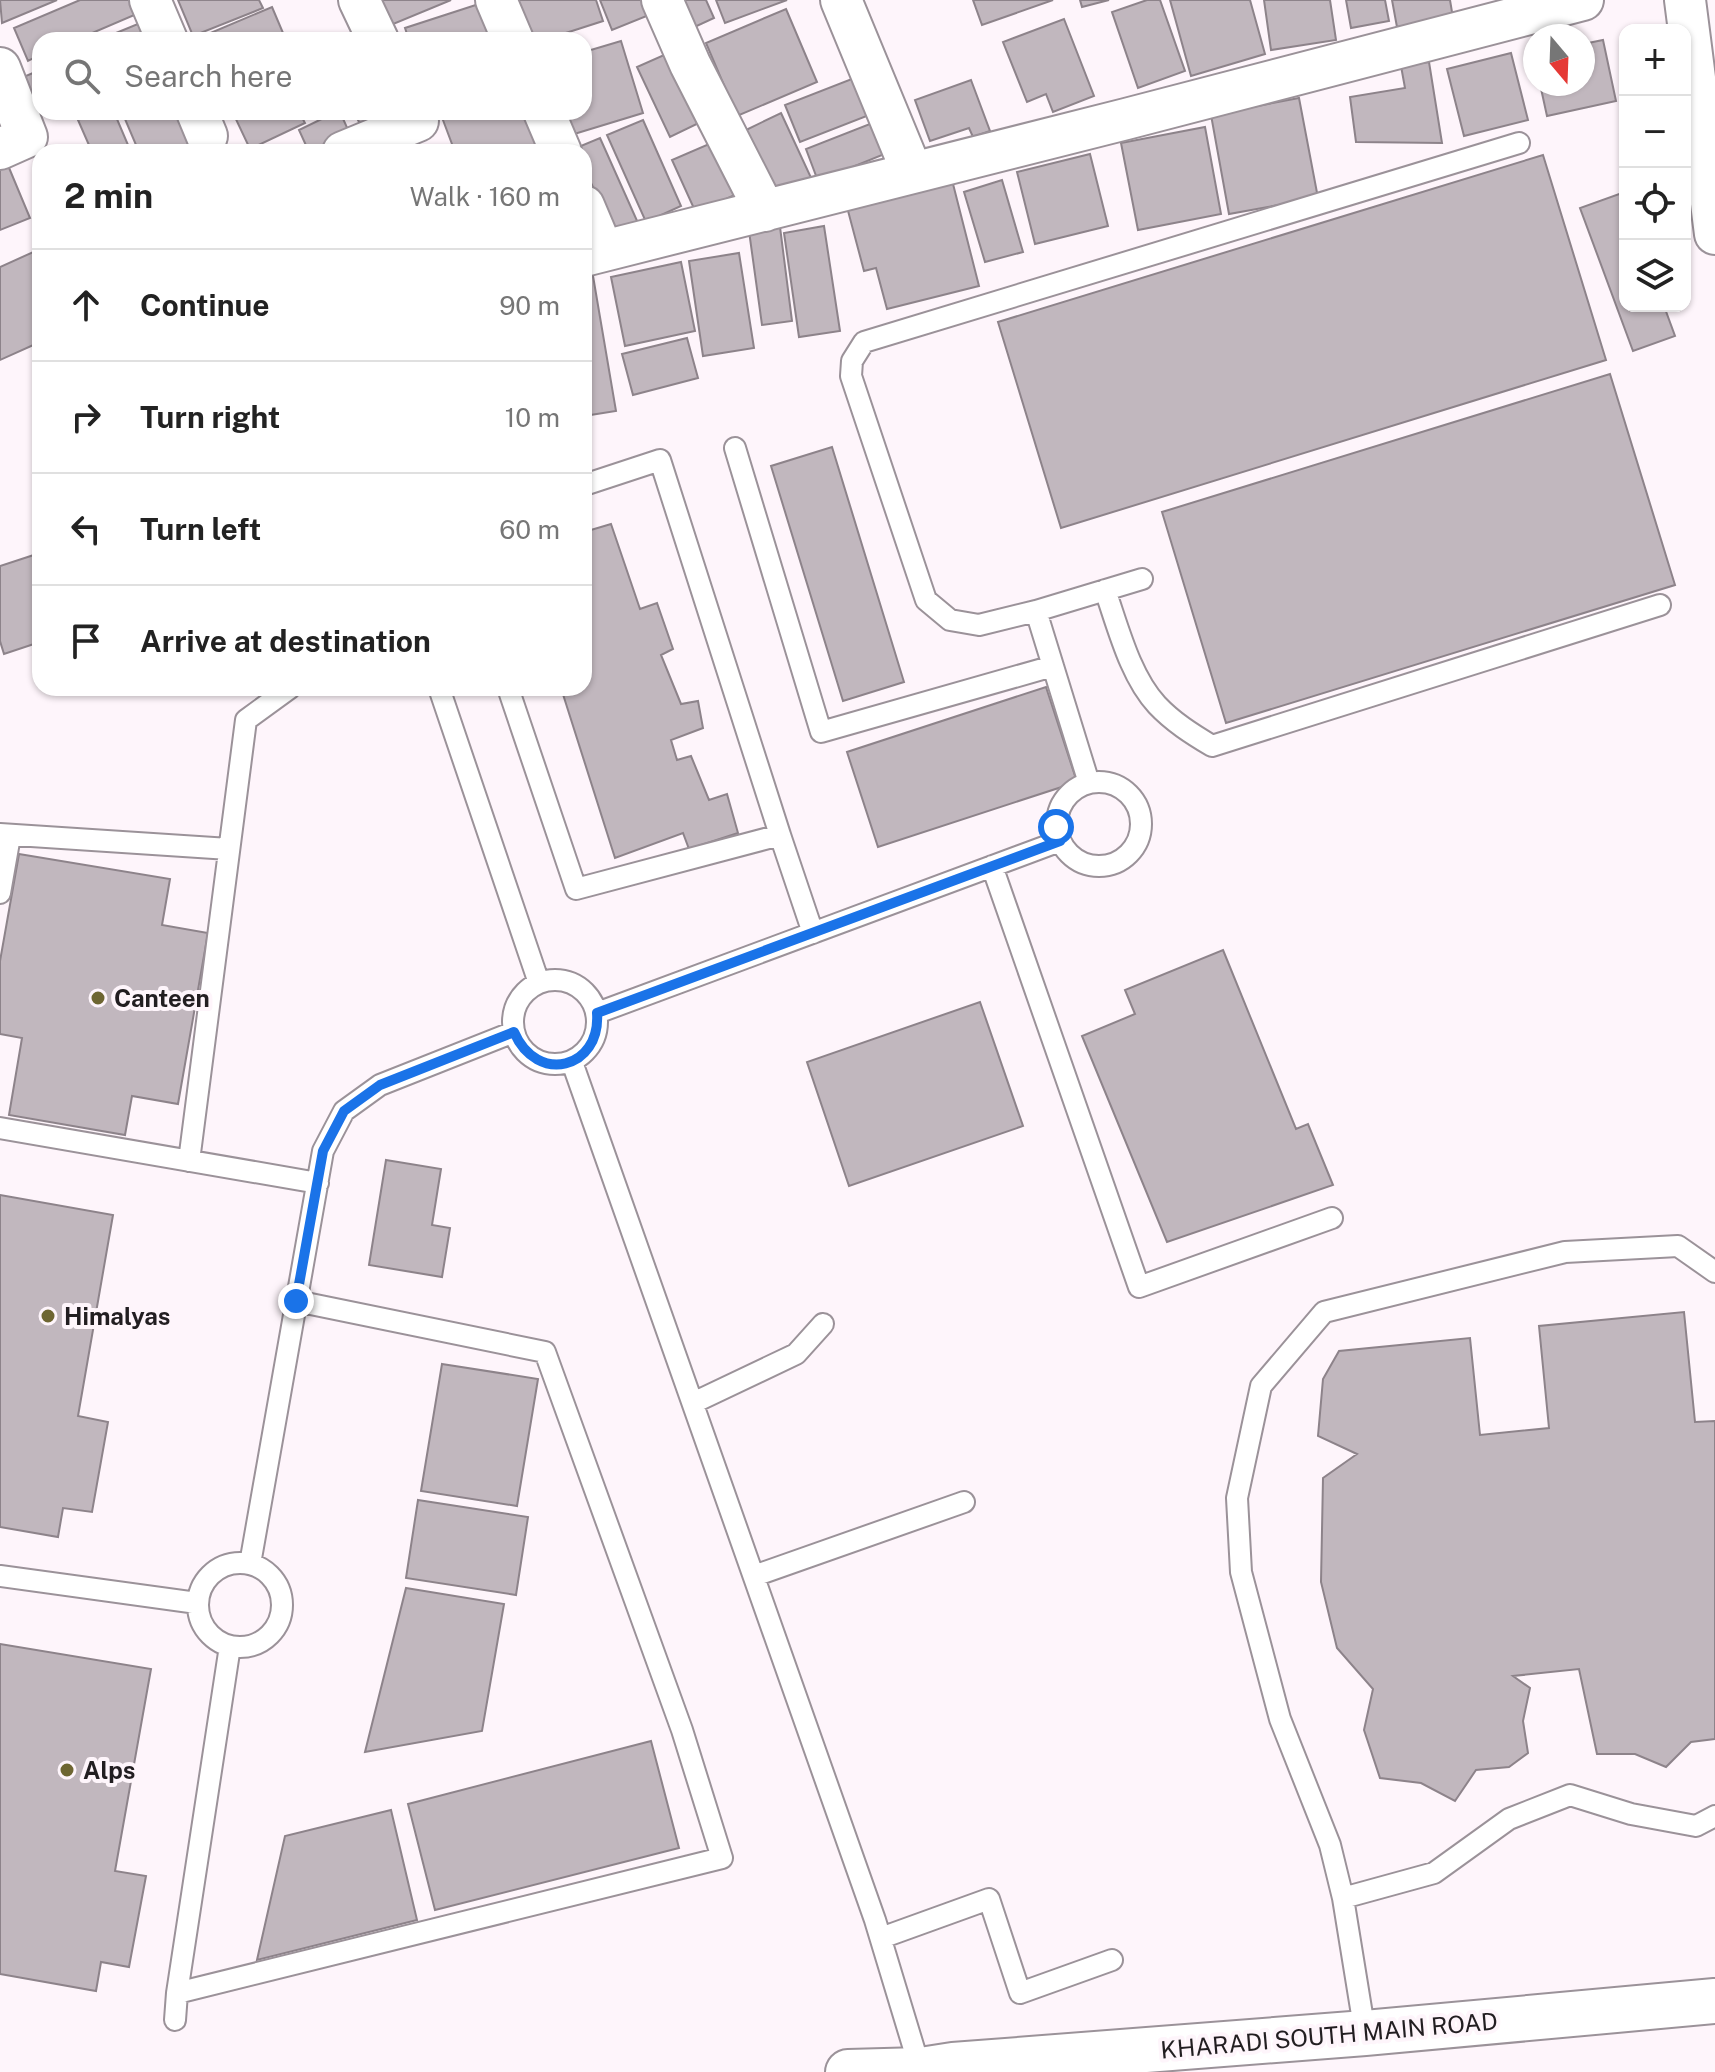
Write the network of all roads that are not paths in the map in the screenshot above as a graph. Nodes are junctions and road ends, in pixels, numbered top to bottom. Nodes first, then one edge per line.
1 (150, 0) edge
2 (359, 0) edge
3 (496, 0) edge
4 (662, 0) edge
5 (841, 0) edge
6 (1685, 0) edge
7 (1578, 1) edge
8 (1483, 13) edge
9 (164, 32) edge
10 (374, 32) edge
11 (510, 32) edge
12 (0, 68) edge
13 (547, 120) edge
14 (421, 128) edge
15 (1519, 143) dead end
16 (369, 144) edge
17 (558, 144) edge
18 (0, 149) edge
19 (912, 172) junction
20 (765, 211) junction
21 (1715, 234) edge
22 (594, 254) edge
23 (735, 448) dead end
24 (592, 482) edge
25 (1142, 579) dead end
26 (1105, 590) junction
27 (1660, 605) dead end
28 (1036, 611) junction
29 (1053, 666) junction
30 (279, 696) edge
31 (442, 696) edge
32 (511, 696) edge
33 (1089, 783) junction
34 (5, 835) edge
35 (780, 835) junction
36 (1060, 841) junction
37 (229, 849) junction
38 (992, 866) junction
39 (0, 893) edge
40 (813, 933) junction
41 (539, 983) junction
42 (597, 1013) junction
43 (514, 1032) junction
44 (572, 1062) junction
45 (0, 1128) edge
46 (189, 1161) junction
47 (318, 1183) junction
48 (1332, 1218) dead end
49 (1715, 1272) edge
50 (296, 1301) junction
51 (823, 1324) dead end
52 (693, 1403) junction
53 (964, 1502) dead end
54 (250, 1564) junction
55 (0, 1576) edge
56 (754, 1576) junction
57 (197, 1603) junction
58 (230, 1646) junction
59 (1715, 1816) edge
60 (1343, 1898) junction
61 (881, 1938) junction
62 (1112, 1960) dead end
63 (177, 1993) junction
64 (1715, 2001) edge
65 (175, 2020) dead end
66 (1365, 2033) junction
67 (921, 2071) edge
68 (848, 2072) edge

1 - 9 street
2 - 10 street
3 - 11 street
4 - 20 street
5 - 19 street
6 - 21 street
7 - 8 street
8 - 19 street
12 - 18 street
13 - 17 street
14 - 16 street
15 - 28 lane
19 - 20 street
20 - 22 street
23 - 29 lane
24 - 35 lane
25 - 26 lane
26 - 27 lane
26 - 28 lane
28 - 29 lane
29 - 33 lane
30 - 37 lane
31 - 41 lane
32 - 35 lane
33 - 36 lane
33 - 36 lane
34 - 37 lane
34 - 39 lane
35 - 40 lane
36 - 38 lane
37 - 46 lane
38 - 40 lane
38 - 48 lane
40 - 42 lane
41 - 42 lane
41 - 43 lane
42 - 44 lane
43 - 44 lane
43 - 47 lane
44 - 52 lane
45 - 46 lane
46 - 47 lane
47 - 50 lane
49 - 60 lane
50 - 54 lane
50 - 63 lane
51 - 52 lane
52 - 56 lane
53 - 56 lane
54 - 57 lane
54 - 58 lane
55 - 57 lane
56 - 61 lane
57 - 58 lane
58 - 63 lane
59 - 60 lane
60 - 66 lane
61 - 62 lane
61 - 67 lane
63 - 65 lane
64 - 66 main road, KHARADI SOUTH MAIN ROAD
66 - 67 main road, KHARADI SOUTH MAIN ROAD
67 - 68 main road, KHARADI SOUTH MAIN ROAD

